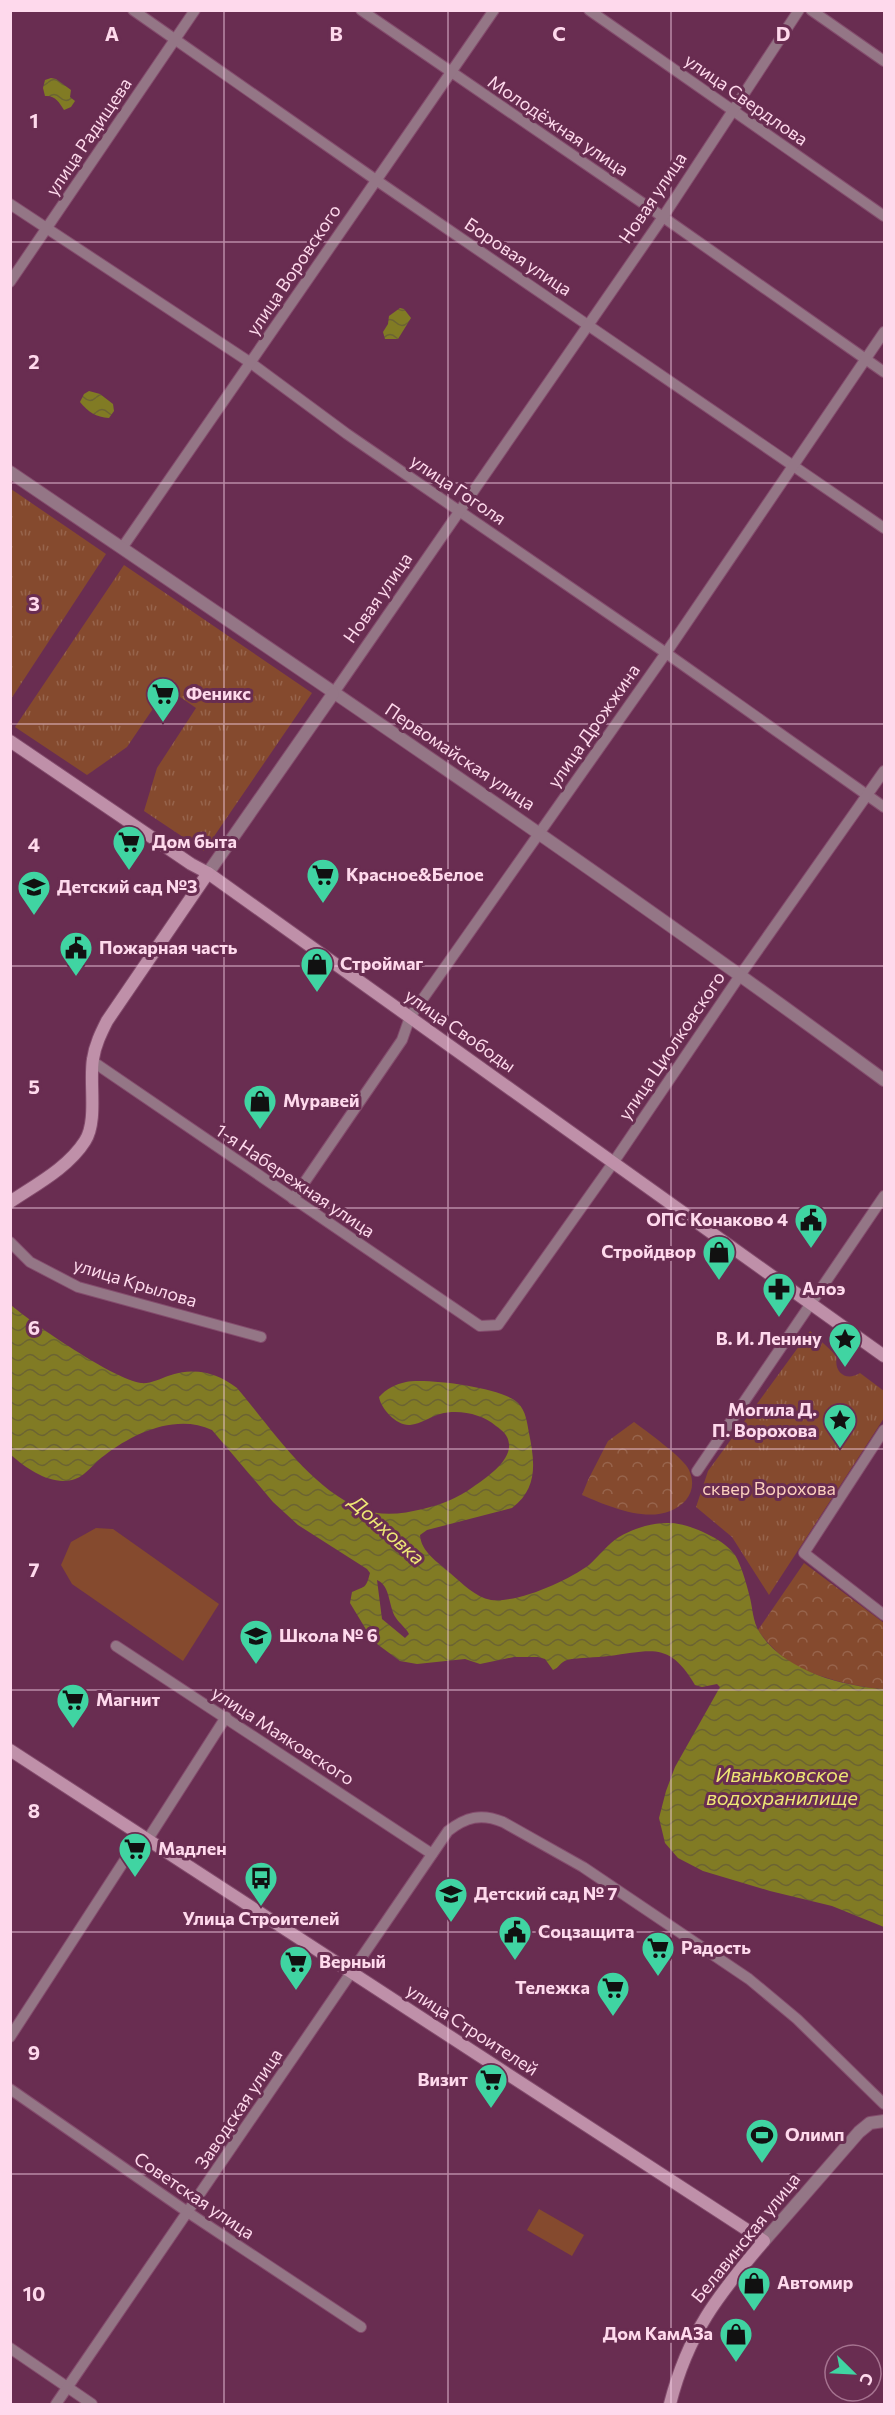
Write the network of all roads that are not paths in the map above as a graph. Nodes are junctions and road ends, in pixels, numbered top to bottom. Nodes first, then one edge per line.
1 (133, 10) edge
2 (195, 10) edge
3 (361, 10) edge
4 (494, 10) edge
5 (589, 10) edge
6 (799, 10) edge
7 (812, 10) edge
8 (175, 39) junction
9 (885, 61) edge
10 (451, 73) junction
11 (733, 111) junction
12 (376, 180) junction
13 (10, 204) edge
14 (885, 216) edge
15 (663, 217) junction
16 (47, 229) junction
17 (10, 282) edge
18 (590, 325) junction
19 (885, 332) edge
20 (867, 359) junction
21 (250, 363) junction
22 (885, 372) edge
23 (795, 466) junction
24 (10, 472) edge
25 (461, 512) junction
26 (885, 528) edge
27 (122, 548) junction
28 (666, 653) junction
29 (333, 694) junction
30 (10, 741) edge
31 (885, 771) edge
32 (868, 795) junction
33 (885, 807) edge
34 (539, 832) junction
35 (208, 873) junction
36 (741, 974) junction
37 (410, 1017) junction
38 (92, 1061) junction
39 (885, 1080) edge
40 (613, 1163) junction
41 (885, 1196) edge
42 (293, 1199) junction
43 (10, 1202) edge
44 (10, 1242) edge
45 (812, 1304) junction
46 (480, 1326) joint
47 (261, 1337) dead end
48 (885, 1356) edge
49 (885, 1430) edge
50 (697, 1471) dead end
51 (885, 1615) edge
52 (116, 1646) dead end
53 (225, 1717) junction
54 (10, 1750) edge
55 (144, 1837) junction
56 (432, 1854) junction
57 (351, 1972) junction
58 (10, 2037) edge
59 (10, 2089) edge
60 (885, 2104) edge
61 (885, 2121) edge
62 (189, 2213) junction
63 (764, 2241) junction
64 (361, 2327) dead end
65 (10, 2349) edge
66 (68, 2388) junction
67 (56, 2404) edge
68 (92, 2404) edge
69 (670, 2404) edge

1 - 8 street, Боровая улица
2 - 8 street, улица Радищева
3 - 10 street, Молодёжная улица
4 - 10 street, улица Воровского
5 - 11 street, улица Свердлова
6 - 11 street, Новая улица
7 - 9 street
8 - 12 street, Боровая улица
8 - 16 street, улица Радищева
10 - 12 street, улица Воровского
10 - 15 street, Молодёжная улица
11 - 14 street, улица Свердлова
11 - 15 street, Новая улица
12 - 18 street, Боровая улица
12 - 21 street, улица Воровского
13 - 16 street, улица Гоголя
15 - 18 street, Новая улица
15 - 20 street, Молодёжная улица
16 - 17 street, улица Радищева
16 - 21 street, улица Гоголя
18 - 23 street, Боровая улица
18 - 25 street, Новая улица
19 - 20 street, улица Дрожжина
20 - 22 street, Молодёжная улица
20 - 23 street, улица Дрожжина
21 - 25 street, улица Гоголя
21 - 27 street, улица Воровского
23 - 26 street, Боровая улица
23 - 28 street, улица Дрожжина
24 - 27 street, Первомайская улица
25 - 28 street, улица Гоголя
25 - 29 street, Новая улица
27 - 29 street, Первомайская улица
28 - 32 street, улица Гоголя
28 - 34 street, улица Дрожжина
29 - 34 street, Первомайская улица
29 - 35 street, Новая улица
30 - 35 main road, улица Свободы
31 - 32 street, улица Циолковского
32 - 33 street, улица Гоголя
32 - 36 street, улица Циолковского
34 - 36 street, Первомайская улица
34 - 37 street, улица Дрожжина
35 - 37 main road, улица Свободы
35 - 38 main road, Новая улица
36 - 39 street, Первомайская улица
36 - 40 street, улица Циолковского
37 - 40 main road, улица Свободы
37 - 42 street, улица Дрожжина
38 - 42 street, 1-я Набережная улица
38 - 43 main road, Новая улица
40 - 45 main road, улица Свободы
40 - 46 street, улица Циолковского
41 - 45 street
42 - 46 street, 1-я Набережная улица
44 - 47 street, улица Крылова
45 - 48 main road, улица Свободы
45 - 50 street
49 - 51 street
52 - 53 street, улица Маяковского
53 - 55 street
53 - 56 street, улица Маяковского
54 - 55 main road, улица Строителей
55 - 57 main road, улица Строителей
55 - 58 street
56 - 57 street, Заводская улица
56 - 60 street, Заводская улица
57 - 62 street, Заводская улица
57 - 63 main road, улица Строителей
59 - 62 street, Советская улица
61 - 63 street, Белавинская улица
62 - 64 street, Советская улица
62 - 66 street, Заводская улица
63 - 69 main road, Белавинская улица
65 - 66 street
66 - 67 street, Заводская улица
66 - 68 street

